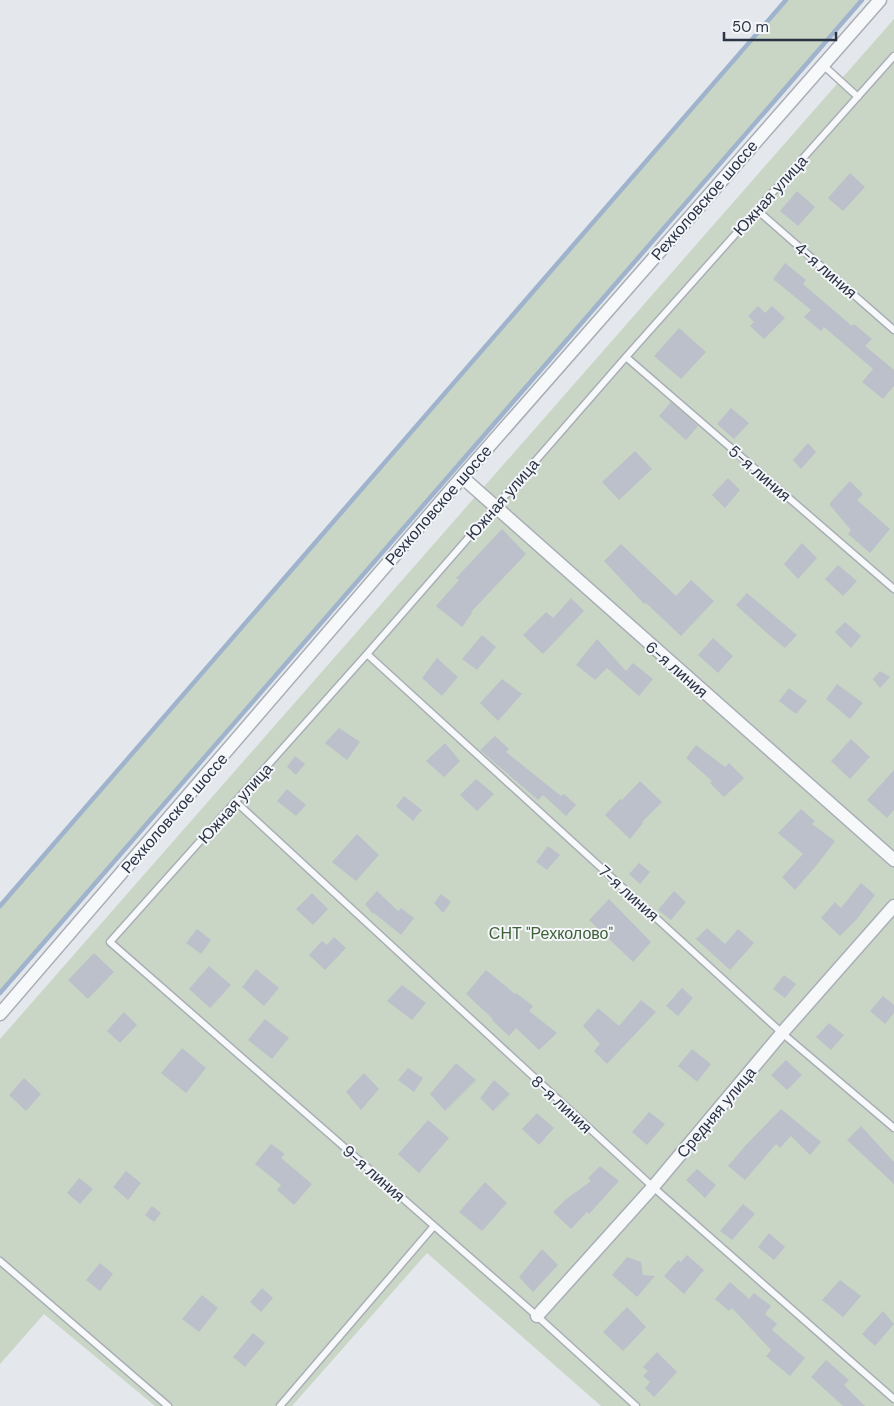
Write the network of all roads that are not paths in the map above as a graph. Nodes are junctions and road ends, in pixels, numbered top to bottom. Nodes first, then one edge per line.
1 (880, 0) edge
2 (893, 60) edge
3 (823, 65) junction
4 (858, 97) junction
5 (757, 210) junction
6 (894, 330) edge
7 (626, 357) junction
8 (462, 477) junction
9 (494, 508) junction
10 (894, 589) edge
11 (367, 654) junction
12 (236, 802) junction
13 (894, 860) edge
14 (894, 906) edge
15 (110, 942) joint
16 (0, 1014) edge
17 (782, 1033) junction
18 (894, 1128) edge
19 (653, 1188) junction
20 (434, 1226) junction
21 (0, 1261) edge
22 (537, 1316) junction
23 (894, 1399) edge
24 (168, 1406) edge
25 (280, 1406) edge
26 (636, 1406) edge

1 - 3 street, Рехколовское шоссе
2 - 4 lane, Южная улица
3 - 4 lane
3 - 8 street, Рехколовское шоссе
4 - 5 lane, Южная улица
5 - 6 lane, 4-я линия
5 - 7 lane, Южная улица
7 - 9 lane, Южная улица
7 - 10 lane, 5-я линия
8 - 9 street, 6-я линия
8 - 16 street, Рехколовское шоссе
9 - 11 lane, Южная улица
9 - 13 street, 6-я линия
11 - 12 lane, Южная улица
11 - 17 lane, 7-я линия
12 - 15 lane, Южная улица
12 - 19 lane, 8-я линия
14 - 17 street, Средняя улица
15 - 20 lane, 9-я линия
17 - 18 lane, 7-я линия
17 - 19 street, Средняя улица
19 - 22 street, Средняя улица
19 - 23 lane, 8-я линия
20 - 22 lane, 9-я линия
20 - 25 lane
21 - 24 lane
22 - 26 lane, 9-я линия

